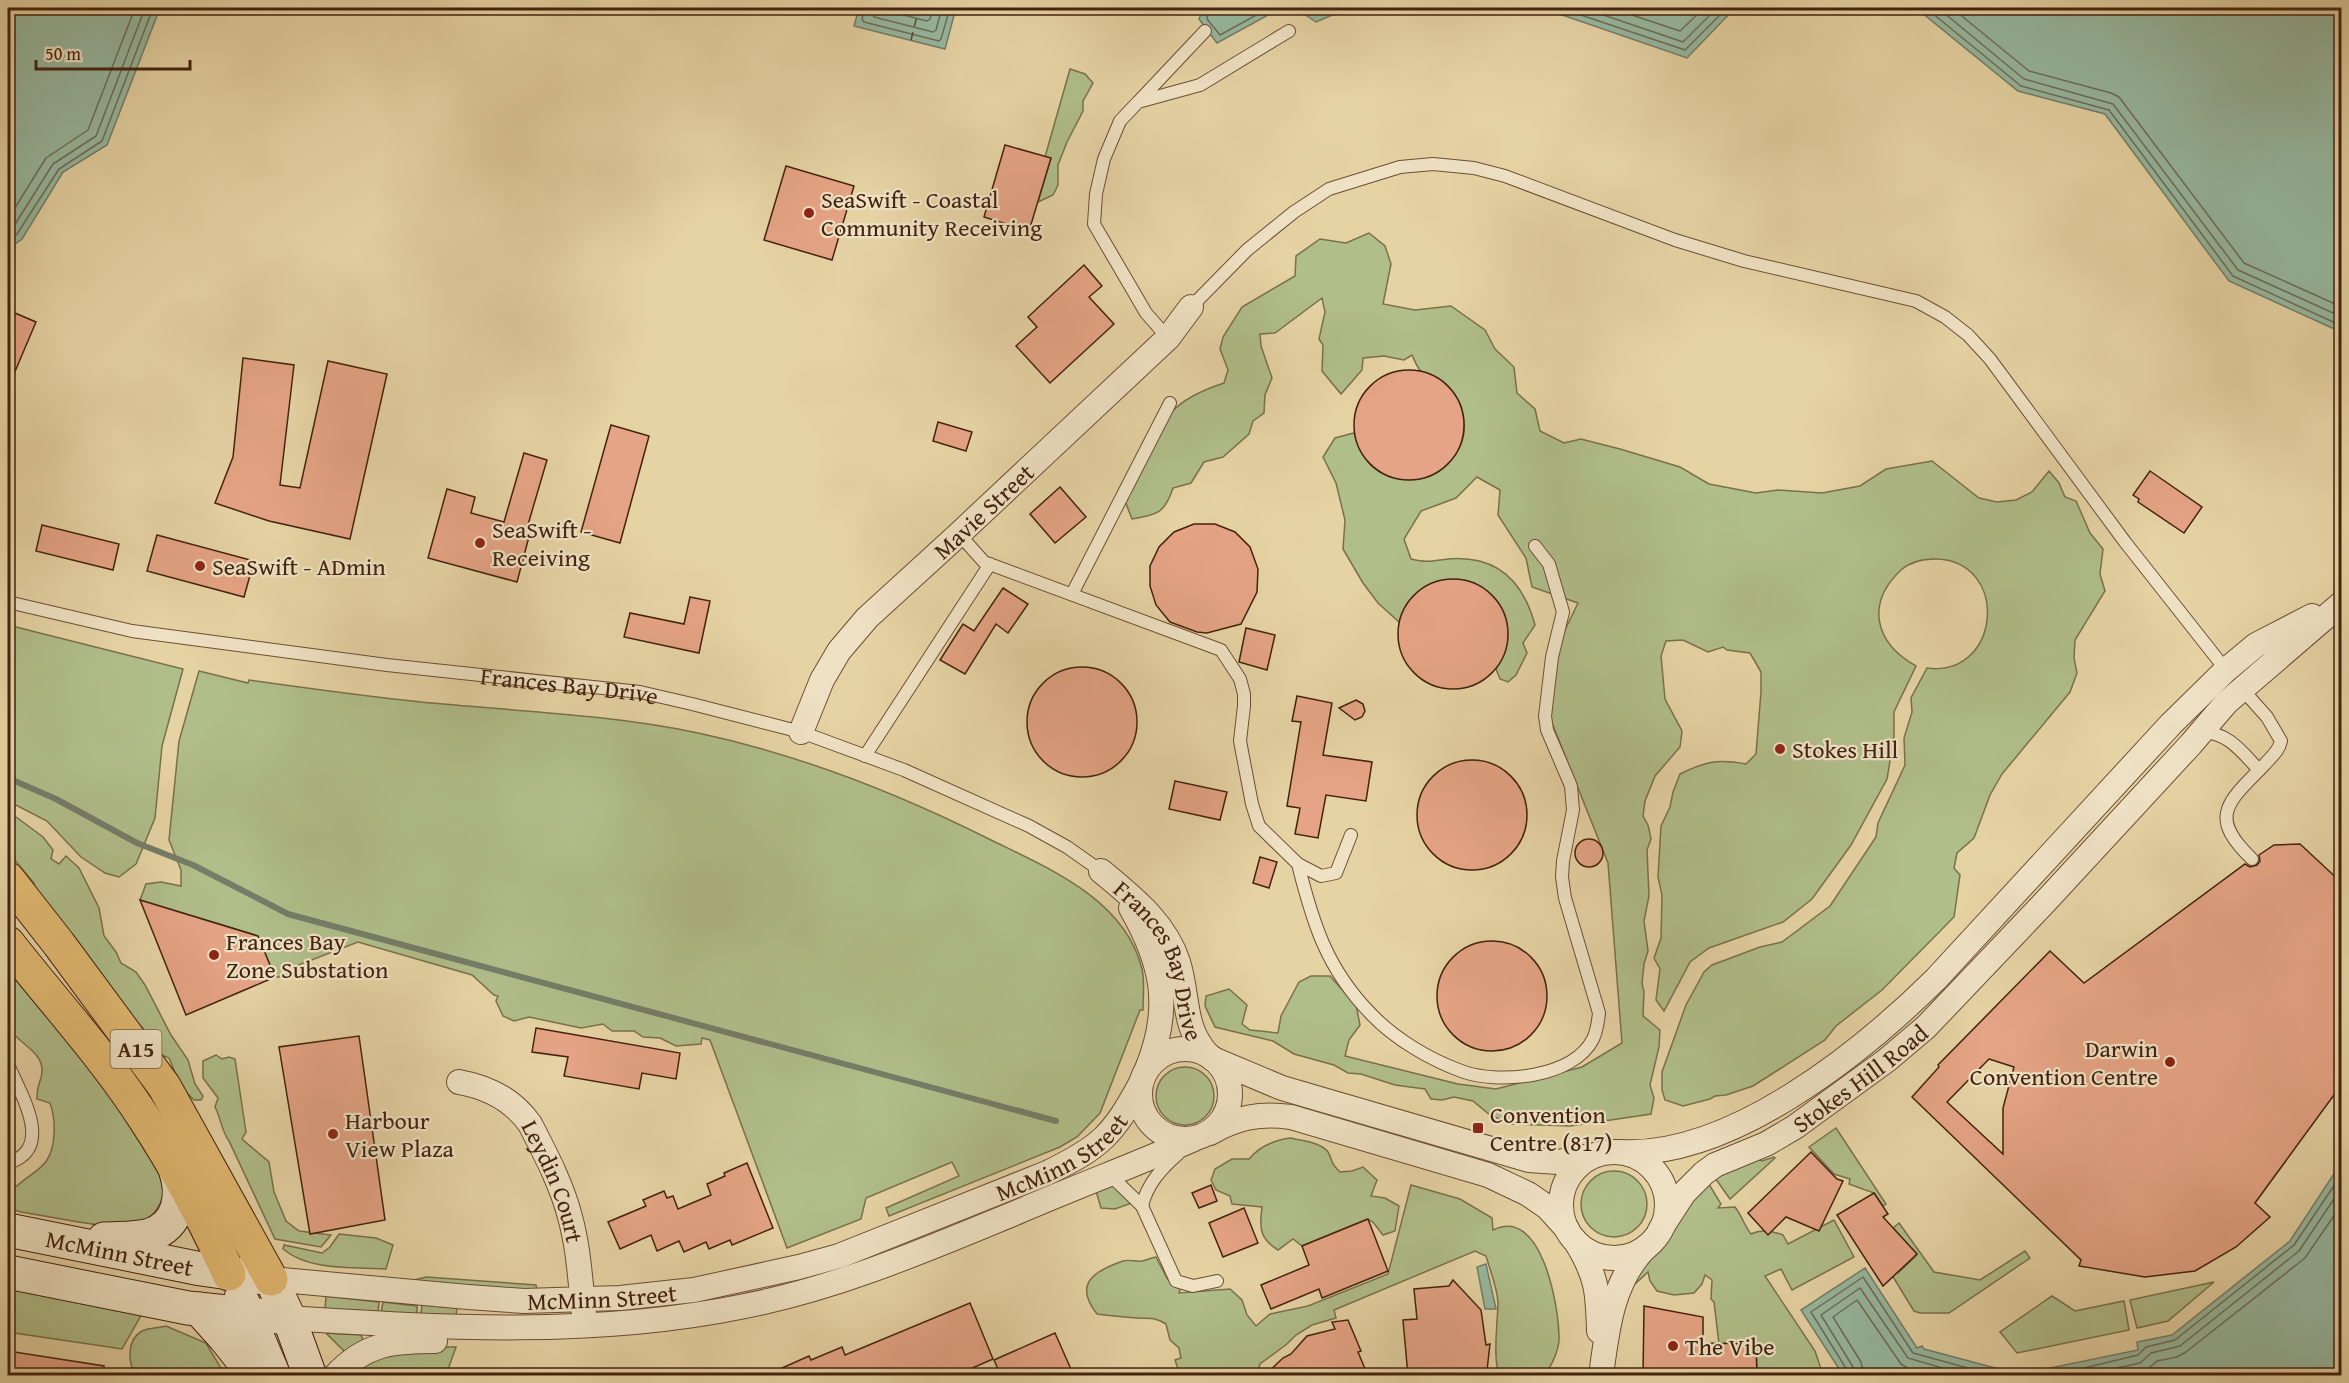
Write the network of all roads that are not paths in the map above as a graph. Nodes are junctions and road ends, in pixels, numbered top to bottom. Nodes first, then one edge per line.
1 (1205, 31) dead end
2 (1289, 31) dead end
3 (1138, 102) junction
4 (1191, 307) joint
5 (1168, 338) junction
6 (1170, 403) dead end
7 (959, 534) junction
8 (1535, 546) dead end
9 (990, 564) junction
10 (1072, 594) junction
11 (8, 602) edge
12 (2342, 602) edge
13 (2226, 670) junction
14 (2242, 688) junction
15 (801, 732) junction
16 (2201, 732) junction
17 (865, 756) junction
18 (2259, 770) junction
19 (2123, 776) junction
20 (2144, 795) junction
21 (1352, 835) dead end
22 (2252, 859) dead end
23 (1298, 864) junction
24 (1101, 872) junction
25 (8, 879) edge
26 (2024, 883) junction
27 (2045, 902) junction
28 (8, 943) edge
29 (1211, 1058) junction
30 (8, 1064) edge
31 (1143, 1078) junction
32 (459, 1082) dead end
33 (1201, 1136) junction
34 (1621, 1152) junction
35 (1594, 1155) junction
36 (8, 1163) edge
37 (175, 1169) junction
38 (1109, 1174) junction
39 (1142, 1206) junction
40 (8, 1230) edge
41 (1571, 1236) junction
42 (1655, 1237) junction
43 (66, 1240) junction
44 (8, 1272) edge
45 (229, 1275) junction
46 (271, 1279) junction
47 (1217, 1281) dead end
48 (583, 1300) junction
49 (199, 1310) junction
50 (249, 1315) junction
51 (289, 1318) junction
52 (586, 1325) junction
53 (255, 1376) edge
54 (274, 1376) edge
55 (310, 1376) edge
56 (335, 1376) edge
57 (1600, 1376) edge

1 - 3 lane
2 - 3 lane
3 - 5 lane
4 - 5 street, Mavie Street
4 - 13 lane
5 - 7 street, Mavie Street
6 - 10 lane
7 - 9 lane
7 - 15 street, Mavie Street
8 - 23 lane
9 - 10 lane
9 - 17 lane
10 - 23 lane
11 - 15 lane, Frances Bay Drive
12 - 13 street, Stokes Hill Road
12 - 14 street, Stokes Hill Road
13 - 14 street
13 - 19 street, Stokes Hill Road
14 - 16 street, Stokes Hill Road
14 - 18 lane
15 - 17 lane, Frances Bay Drive
16 - 18 lane
16 - 20 street, Stokes Hill Road
17 - 24 lane, Frances Bay Drive
18 - 22 lane
19 - 20 street
19 - 26 street, Stokes Hill Road
20 - 27 street, Stokes Hill Road
21 - 23 lane
24 - 29 street, Frances Bay Drive
24 - 31 street, Frances Bay Drive
25 - 46 main road, A15
26 - 27 street
26 - 34 street, Stokes Hill Road
27 - 42 street, Stokes Hill Road
28 - 37 main road, A15
29 - 31 street
29 - 33 street
29 - 35 street
30 - 36 lane
31 - 33 street
31 - 48 street, McMinn Street
32 - 48 street, Leydin Court
33 - 38 street, McMinn Street
33 - 39 lane
33 - 41 street, McMinn Street
34 - 35 street
34 - 42 street
35 - 41 street
37 - 43 street
37 - 45 main road, A15
38 - 39 lane
38 - 52 street, McMinn Street
39 - 47 lane
40 - 43 street, McMinn Street
41 - 42 street
41 - 57 street
42 - 57 street, Stokes Hill Road
43 - 45 street, McMinn Street
44 - 49 street, McMinn Street
45 - 46 street, McMinn Street
45 - 50 street
46 - 48 street, McMinn Street
46 - 51 street
48 - 52 street, Leydin Court
49 - 50 street, McMinn Street
49 - 53 street
50 - 51 street, McMinn Street
50 - 54 street
51 - 52 street, McMinn Street
51 - 55 street
52 - 56 street, McMinn Street

